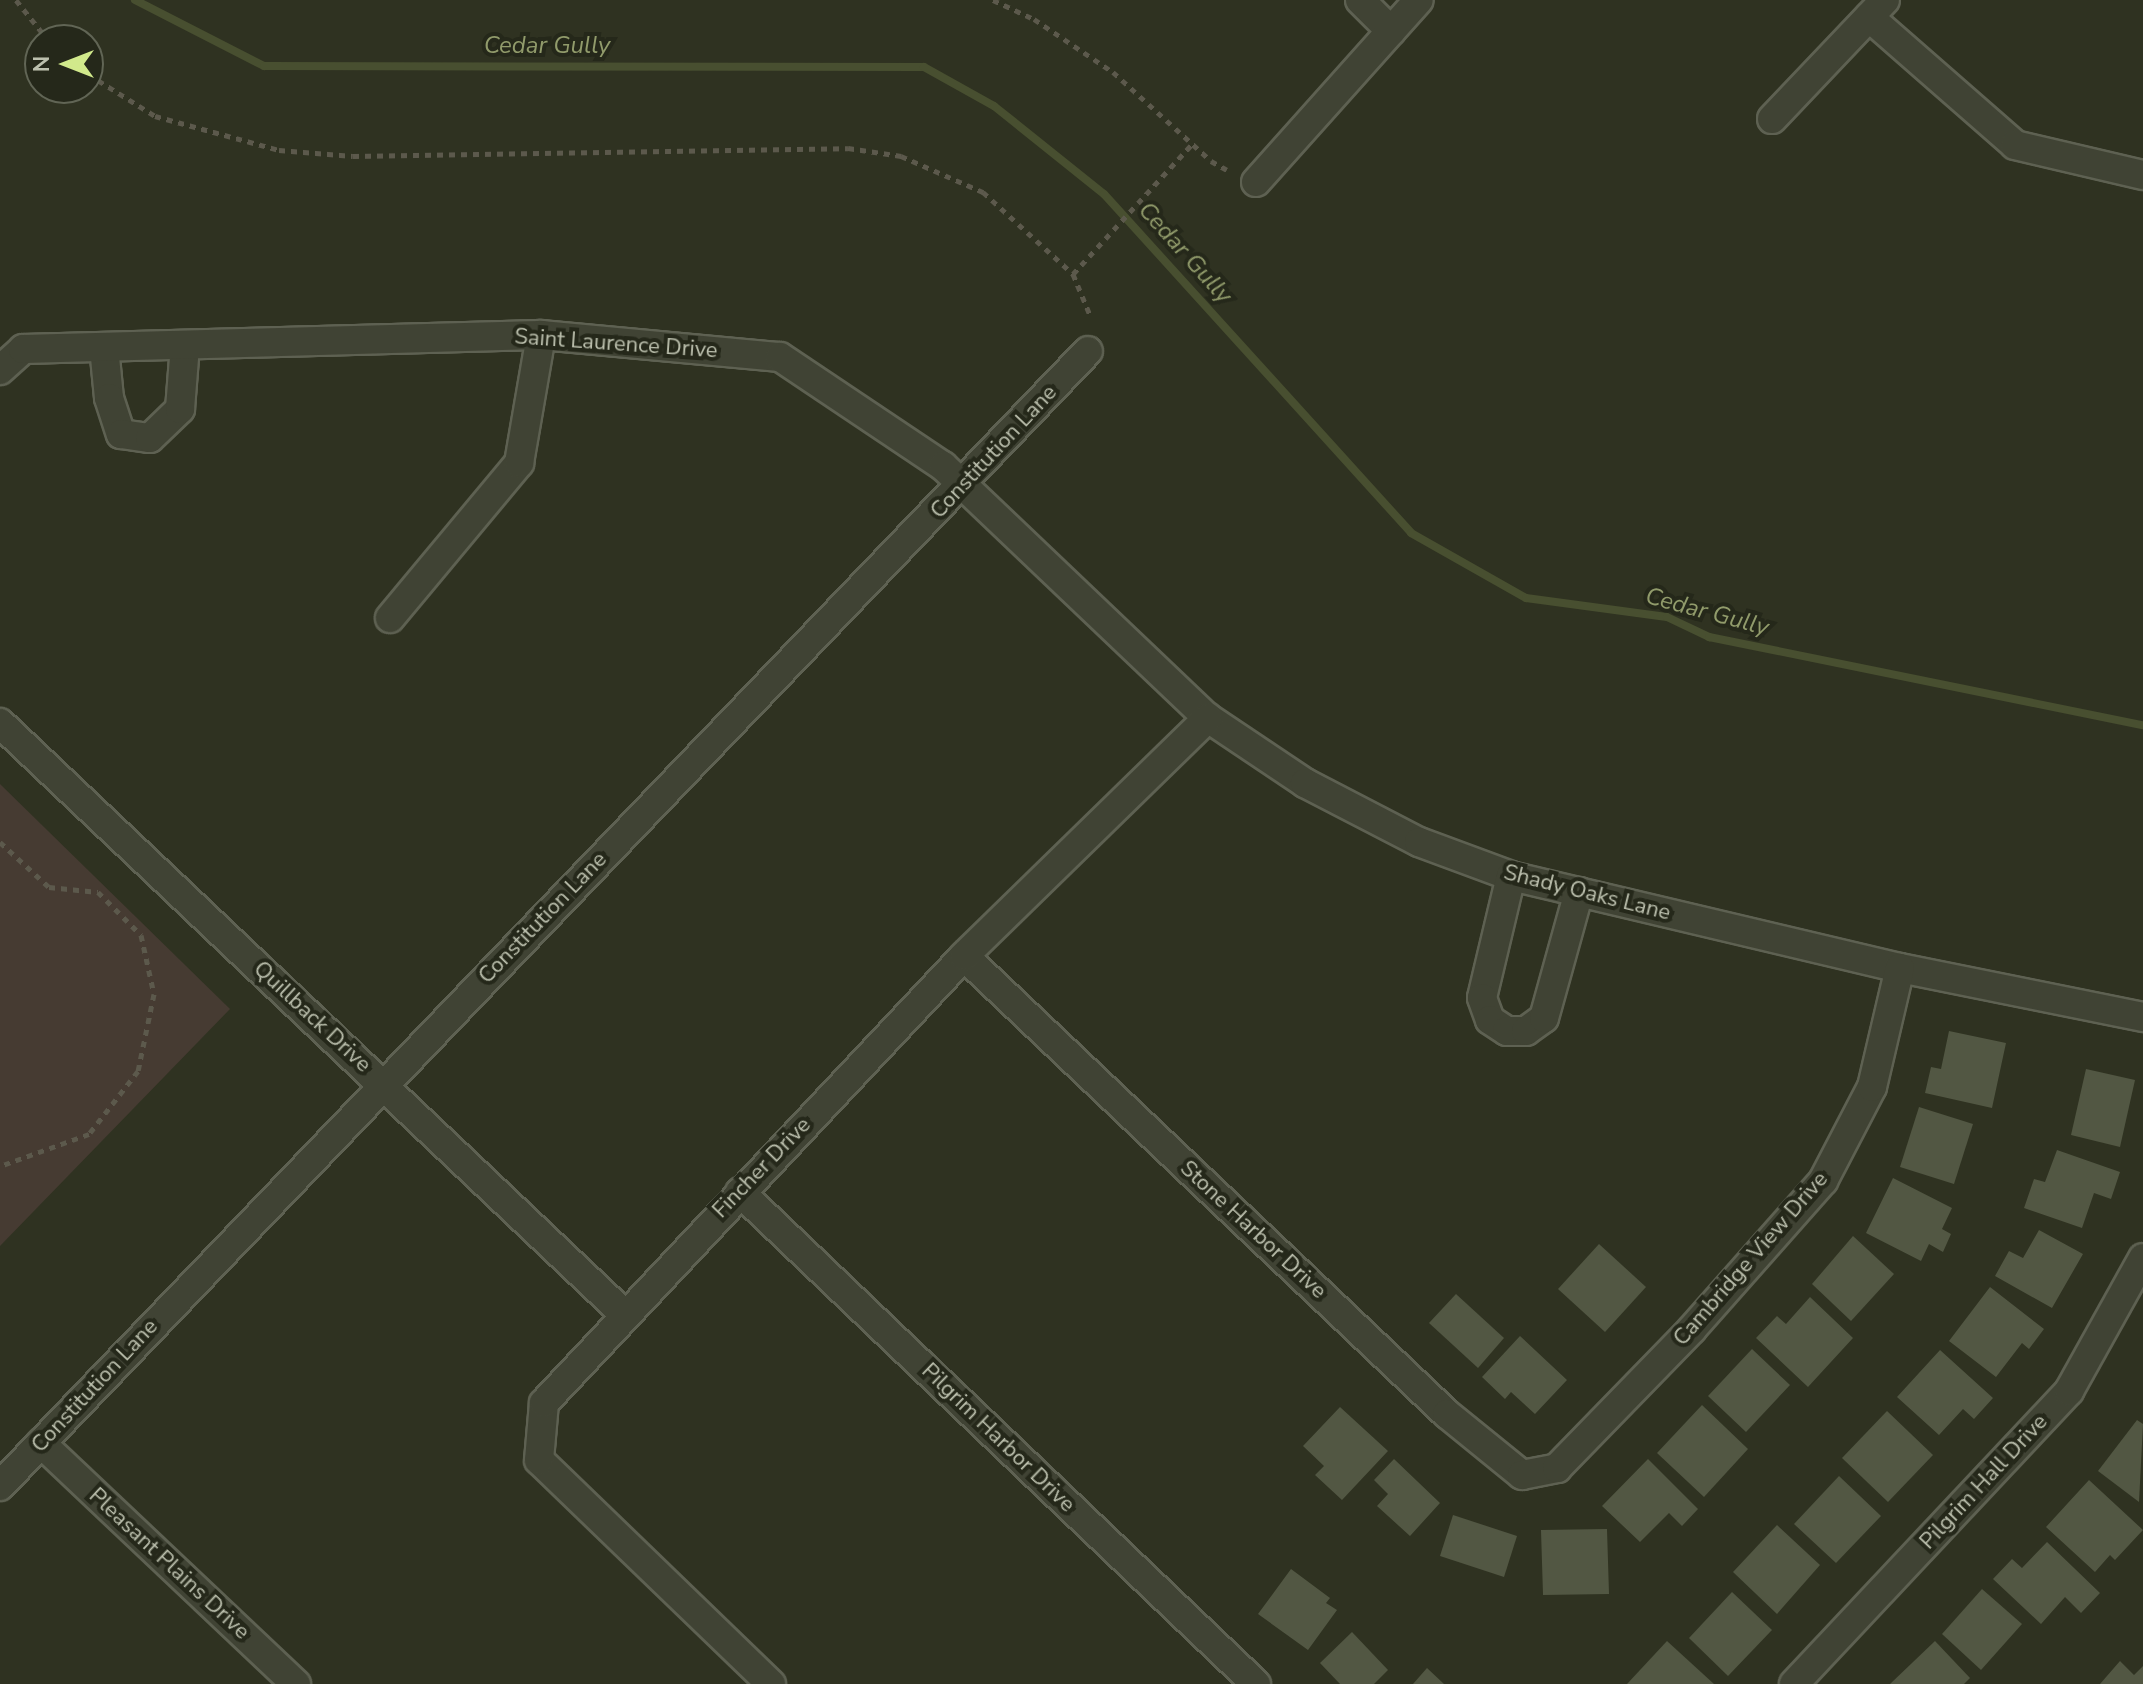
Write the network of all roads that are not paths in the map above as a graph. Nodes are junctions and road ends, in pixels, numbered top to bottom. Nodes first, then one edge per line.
1 (1360, 0) edge
2 (1419, 0) edge
3 (1877, 8) edge
4 (1391, 31) junction
5 (1772, 119) dead end
6 (2143, 175) edge
7 (1256, 182) dead end
8 (541, 335) junction
9 (185, 345) junction
10 (104, 347) junction
11 (1088, 351) dead end
12 (0, 370) edge
13 (963, 485) junction
14 (1099, 616) joint
15 (390, 618) dead end
16 (1208, 718) junction
17 (0, 723) edge
18 (1511, 876) junction
19 (1579, 892) junction
20 (964, 956) junction
21 (1900, 968) junction
22 (2143, 1017) edge
23 (382, 1084) junction
24 (740, 1192) junction
25 (2143, 1258) edge
26 (623, 1313) junction
27 (41, 1443) junction
28 (1557, 1468) joint
29 (0, 1486) edge
30 (296, 1684) edge
31 (771, 1684) edge
32 (1256, 1684) edge
33 (1794, 1684) edge

1 - 4 street
2 - 4 street
3 - 5 street
3 - 6 street
4 - 7 street
8 - 9 street, Saint Laurence Drive
8 - 13 street, Saint Laurence Drive
8 - 15 street
9 - 10 street, Saint Laurence Drive
9 - 10 street
10 - 12 street, Saint Laurence Drive
11 - 13 street, Constitution Lane
13 - 14 street, Saint Laurence Drive
13 - 23 street, Constitution Lane
14 - 16 street, Shady Oaks Lane
16 - 18 street, Shady Oaks Lane
16 - 20 street, Fincher Drive
17 - 23 street, Quillback Drive
18 - 19 street, Shady Oaks Lane
18 - 19 street
19 - 21 street, Shady Oaks Lane
20 - 24 street, Fincher Drive
20 - 28 street, Stone Harbor Drive
21 - 22 street, Shady Oaks Lane
21 - 28 street, Cambridge View Drive
23 - 26 street, Quillback Drive
23 - 27 street, Constitution Lane
24 - 26 street, Fincher Drive
24 - 32 street, Pilgrim Harbor Drive
25 - 33 street, Pilgrim Hall Drive
26 - 31 street, Fincher Drive
27 - 29 street, Constitution Lane
27 - 30 street, Pleasant Plains Drive

